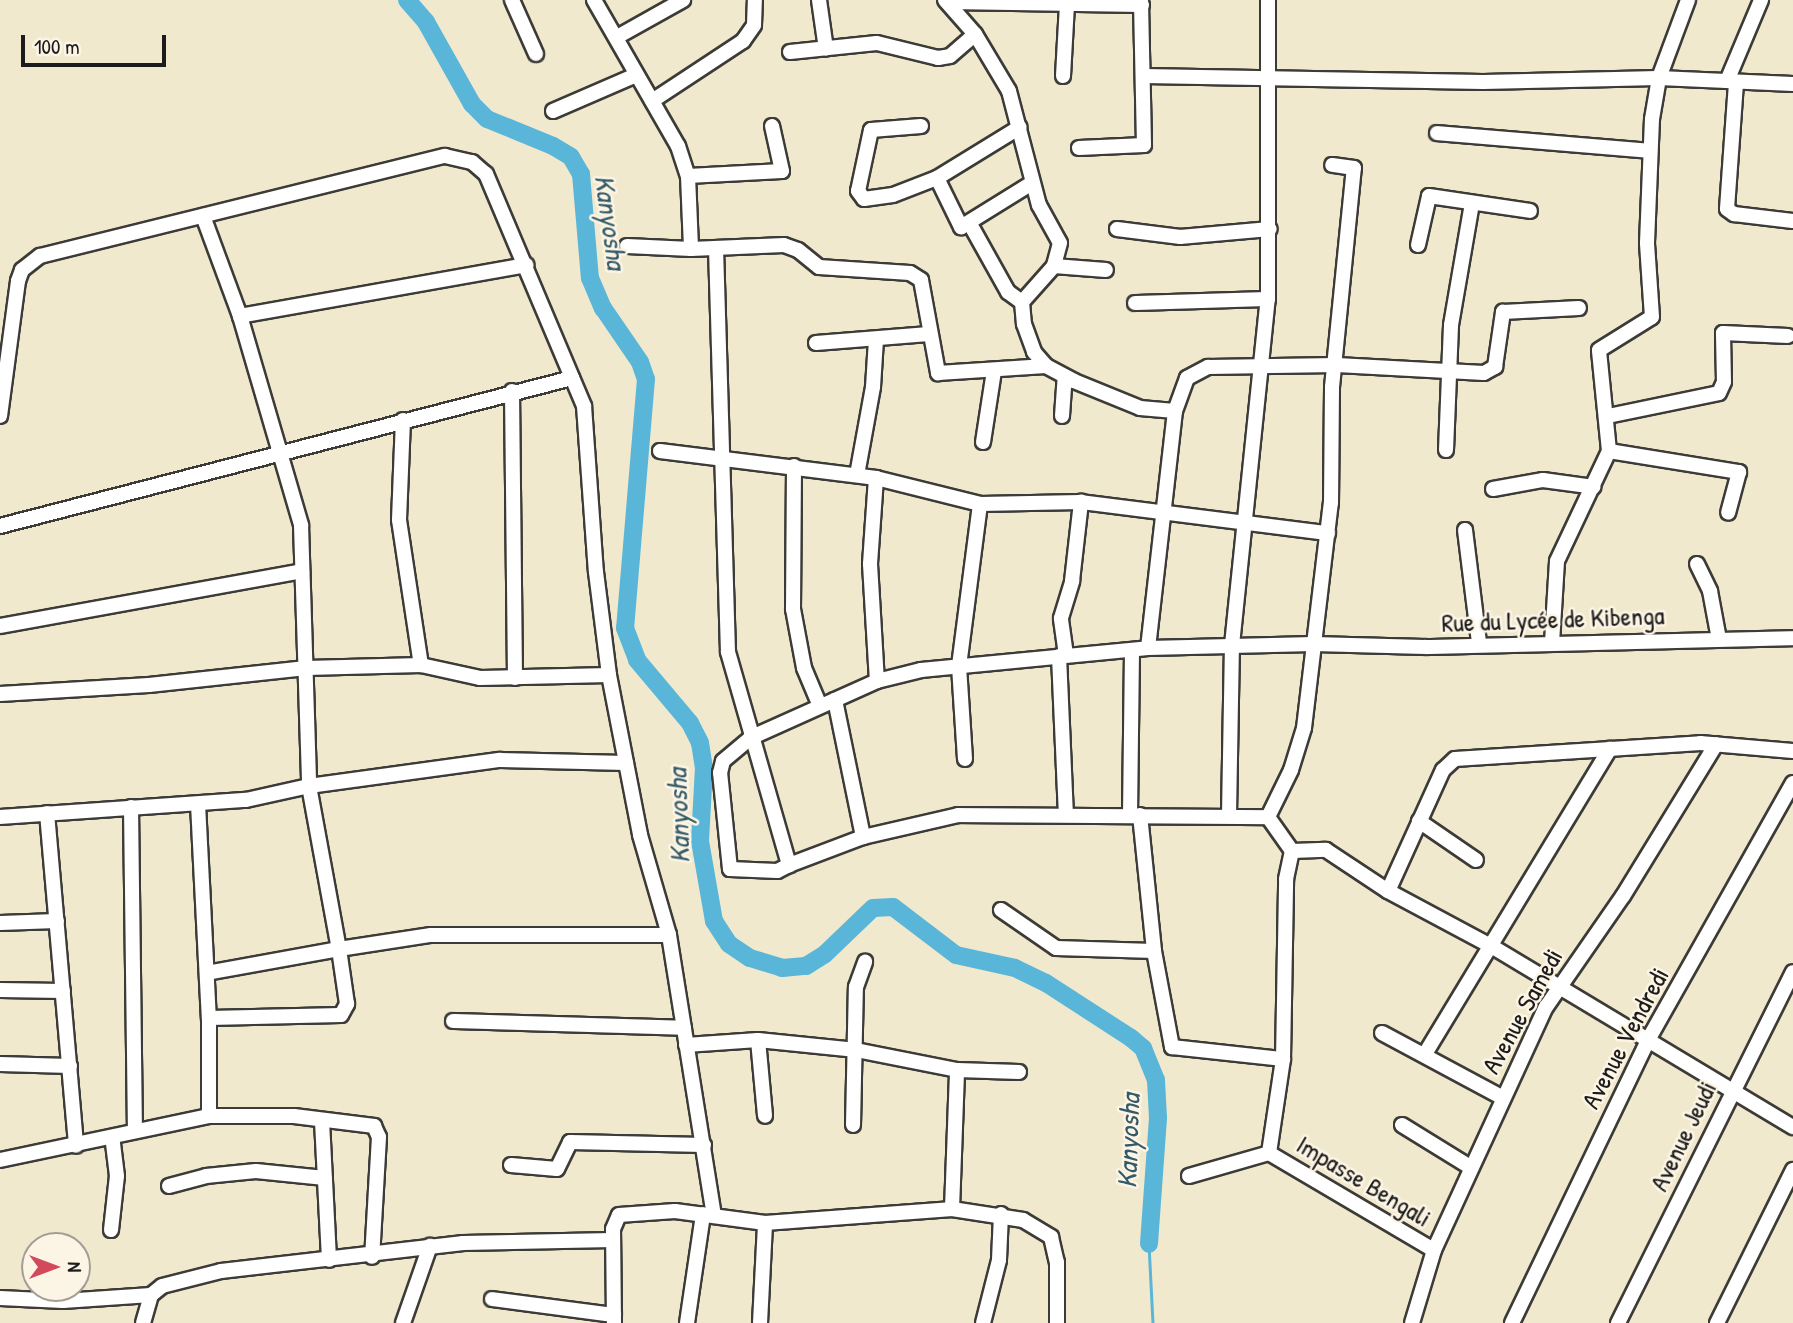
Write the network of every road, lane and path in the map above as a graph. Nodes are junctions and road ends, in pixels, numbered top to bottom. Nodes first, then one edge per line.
1 (512, 0) edge
2 (594, 0) edge
3 (683, 0) edge
4 (755, 0) edge
5 (819, 0) edge
6 (1268, 0) edge
7 (1688, 0) edge
8 (1761, 0) edge
9 (947, 1) edge
10 (1142, 3) edge
11 (1067, 4) junction
12 (975, 34) junction
13 (617, 37) junction
14 (826, 49) junction
15 (790, 52) dead end
16 (536, 54) dead end
17 (636, 75) junction
18 (1063, 76) dead end
19 (1144, 76) junction
20 (1267, 78) junction
21 (1659, 78) junction
22 (1732, 82) junction
23 (1793, 85) edge
24 (652, 101) junction
25 (553, 111) dead end
26 (772, 125) dead end
27 (921, 126) dead end
28 (1020, 127) junction
29 (1437, 133) dead end
30 (1079, 148) dead end
31 (1650, 151) junction
32 (1332, 165) dead end
33 (688, 176) junction
34 (937, 178) junction
35 (1032, 183) junction
36 (1472, 203) junction
37 (1530, 211) dead end
38 (203, 216) junction
39 (1793, 221) edge
40 (970, 223) junction
41 (1117, 229) dead end
42 (1270, 229) junction
43 (1418, 245) dead end
44 (628, 246) dead end
45 (716, 248) junction
46 (691, 249) junction
47 (526, 265) junction
48 (1054, 266) junction
49 (1107, 270) dead end
50 (1268, 299) junction
51 (1022, 302) junction
52 (1135, 303) dead end
53 (1579, 308) dead end
54 (240, 316) junction
55 (929, 334) junction
56 (1788, 336) dead end
57 (876, 339) junction
58 (816, 343) dead end
59 (1337, 365) junction
60 (1046, 366) junction
61 (1264, 367) junction
62 (1449, 368) junction
63 (994, 371) junction
64 (1065, 377) junction
65 (572, 378) junction
66 (512, 391) junction
67 (1175, 411) junction
68 (0, 416) edge
69 (1062, 416) dead end
70 (1608, 416) junction
71 (404, 420) junction
72 (983, 442) dead end
73 (1446, 450) dead end
74 (281, 451) junction
75 (660, 451) dead end
76 (1609, 451) junction
77 (723, 456) junction
78 (794, 466) junction
79 (857, 475) junction
80 (876, 478) junction
81 (1594, 487) junction
82 (1493, 489) dead end
83 (1081, 502) junction
84 (979, 504) junction
85 (1164, 511) junction
86 (1728, 513) dead end
87 (1245, 523) junction
88 (0, 526) edge
89 (1465, 530) dead end
90 (1328, 533) junction
91 (1697, 564) dead end
92 (302, 571) junction
93 (0, 626) edge
94 (1793, 638) edge
95 (1719, 639) junction
96 (1479, 643) junction
97 (1552, 643) junction
98 (1314, 644) junction
99 (1231, 645) junction
100 (1148, 648) junction
101 (1132, 650) junction
102 (1062, 655) junction
103 (421, 666) junction
104 (959, 666) junction
105 (306, 668) junction
106 (609, 675) junction
107 (515, 678) junction
108 (877, 681) junction
109 (0, 694) edge
110 (835, 700) junction
111 (820, 706) junction
112 (750, 738) junction
113 (1716, 744) junction
114 (1610, 749) junction
115 (1793, 751) edge
116 (965, 760) dead end
117 (626, 763) junction
118 (1793, 783) edge
119 (309, 786) junction
120 (198, 804) junction
121 (131, 807) junction
122 (47, 813) junction
123 (1135, 815) junction
124 (1229, 815) junction
125 (1066, 816) junction
126 (0, 817) edge
127 (1268, 817) junction
128 (1419, 821) junction
129 (863, 836) junction
130 (1292, 852) junction
131 (1476, 860) dead end
132 (789, 865) junction
133 (1388, 891) junction
134 (1000, 910) dead end
135 (57, 921) junction
136 (0, 923) edge
137 (669, 935) junction
138 (1493, 947) junction
139 (339, 949) junction
140 (1154, 951) junction
141 (865, 962) dead end
142 (1793, 972) edge
143 (207, 973) junction
144 (1558, 987) junction
145 (0, 990) edge
146 (63, 991) junction
147 (209, 1018) junction
148 (453, 1021) dead end
149 (684, 1027) junction
150 (1382, 1033) dead end
151 (758, 1040) junction
152 (1648, 1040) junction
153 (686, 1045) junction
154 (856, 1050) junction
155 (1425, 1054) junction
156 (1283, 1059) junction
157 (0, 1064) edge
158 (71, 1066) junction
159 (957, 1070) junction
160 (1019, 1072) dead end
161 (1732, 1090) junction
162 (1503, 1098) junction
163 (209, 1115) junction
164 (765, 1116) dead end
165 (323, 1121) junction
166 (853, 1125) dead end
167 (1402, 1125) dead end
168 (1793, 1127) edge
169 (135, 1131) junction
170 (112, 1138) junction
171 (705, 1145) junction
172 (76, 1146) junction
173 (1269, 1153) junction
174 (0, 1160) edge
175 (511, 1165) dead end
176 (1470, 1167) junction
177 (1793, 1170) edge
178 (1189, 1176) dead end
179 (325, 1178) junction
180 (169, 1186) dead end
181 (952, 1209) junction
182 (1001, 1214) junction
183 (708, 1215) junction
184 (765, 1223) junction
185 (111, 1230) dead end
186 (613, 1240) junction
187 (430, 1246) junction
188 (1434, 1250) junction
189 (372, 1257) junction
190 (329, 1261) junction
191 (150, 1295) junction
192 (0, 1298) edge
193 (492, 1299) dead end
194 (614, 1319) edge
195 (143, 1323) edge
196 (403, 1323) edge
197 (687, 1323) edge
198 (760, 1323) edge
199 (983, 1323) edge
200 (1057, 1323) edge
201 (1412, 1323) edge
202 (1512, 1323) edge
203 (1618, 1323) edge
204 (1717, 1323) edge

1 - 16 street
2 - 13 street
3 - 13 street
4 - 24 street
5 - 14 street
6 - 20 street
7 - 21 street
8 - 22 street
9 - 11 street
9 - 12 street
10 - 11 street
10 - 19 street
11 - 18 street
12 - 14 street
12 - 28 street
13 - 17 street
14 - 15 street
17 - 24 street
17 - 25 street
19 - 20 street
19 - 30 street
20 - 21 street
20 - 42 street
21 - 22 street
21 - 31 street
22 - 23 street
22 - 39 street
24 - 33 street
26 - 33 street
27 - 34 street
28 - 34 street
28 - 35 street
29 - 31 street
31 - 70 street
32 - 59 street
33 - 46 street
34 - 40 street
35 - 40 street
35 - 48 street
36 - 37 street
36 - 43 street
36 - 62 street
38 - 47 street
38 - 54 street
38 - 68 street
40 - 51 street
41 - 42 street
42 - 50 street
44 - 46 street
45 - 46 street
45 - 55 street
45 - 77 street
47 - 54 street
47 - 65 street
48 - 49 street
48 - 51 street
50 - 52 street
50 - 61 street
51 - 60 street
53 - 62 street
54 - 74 street
55 - 57 street
55 - 63 street
56 - 70 street
57 - 58 street
57 - 79 street
59 - 61 street
59 - 62 street
59 - 90 street
60 - 63 street
60 - 64 street
61 - 67 street
61 - 87 street
62 - 73 street
63 - 72 street
64 - 67 street
64 - 69 street
65 - 66 street
65 - 106 street
66 - 71 street
66 - 107 street
67 - 85 street
70 - 76 street
71 - 74 street
71 - 103 street
74 - 88 street
74 - 92 street
75 - 77 street
76 - 81 street
76 - 86 street
77 - 78 street
77 - 112 street
78 - 79 street
78 - 111 street
79 - 80 street
80 - 84 street
80 - 108 street
81 - 82 street
81 - 97 street
83 - 84 street
83 - 85 street
83 - 102 street
84 - 104 street
85 - 87 street
85 - 100 street
87 - 90 street
87 - 99 street
89 - 96 street
90 - 98 street
91 - 95 street
92 - 93 street
92 - 105 street
94 - 95 street, Rue du Lycée de Kibenga
95 - 97 street, Rue du Lycée de Kibenga
96 - 97 street, Rue du Lycée de Kibenga
96 - 98 street, Rue du Lycée de Kibenga
98 - 99 street, Rue du Lycée de Kibenga
98 - 127 street
99 - 100 street, Rue du Lycée de Kibenga
99 - 124 street
100 - 101 street, Rue du Lycée de Kibenga
101 - 102 street, Rue du Lycée de Kibenga
101 - 123 street
102 - 104 street, Rue du Lycée de Kibenga
102 - 125 street
103 - 105 street
103 - 107 street
104 - 108 street, Rue du Lycée de Kibenga
104 - 116 street
105 - 109 street
105 - 119 street
106 - 107 street
106 - 117 street
108 - 110 street, Rue du Lycée de Kibenga
110 - 111 street, Rue du Lycée de Kibenga
110 - 129 street
111 - 112 street, Rue du Lycée de Kibenga
112 - 132 street
112 - 132 street, Rue du Lycée de Kibenga
113 - 114 street
113 - 115 street
113 - 144 street, Avenue Samedi
114 - 128 street
114 - 138 street
117 - 119 street
117 - 137 street
118 - 152 street, Avenue Vendredi
119 - 120 street
119 - 139 street
120 - 121 street
120 - 143 street
121 - 122 street
121 - 169 street
122 - 126 street
122 - 135 street
123 - 124 street
123 - 125 street
123 - 140 street
124 - 127 street
125 - 129 street
127 - 130 street
128 - 131 street
128 - 133 street
129 - 132 street
130 - 133 street
130 - 156 street
133 - 138 street
134 - 140 street
135 - 136 street
135 - 146 street
137 - 139 street
137 - 149 street
138 - 144 street
138 - 155 street
139 - 143 street
139 - 147 street
140 - 156 street
141 - 154 street
142 - 161 street, Avenue Jeudi
143 - 147 street
144 - 152 street
144 - 162 street, Avenue Samedi
145 - 146 street
146 - 158 street
147 - 163 street
148 - 149 street
149 - 153 street
150 - 155 street
151 - 153 street
151 - 154 street
151 - 164 street
152 - 161 street
152 - 202 street, Avenue Vendredi
153 - 171 street
154 - 159 street
154 - 166 street
155 - 162 street
156 - 173 street
157 - 158 street
158 - 172 street
159 - 160 street
159 - 181 street
161 - 168 street
161 - 203 street, Avenue Jeudi
162 - 176 street, Avenue Samedi
163 - 165 street
163 - 169 street
165 - 179 street
165 - 189 street
167 - 176 street
169 - 170 street
170 - 172 street
170 - 185 street
171 - 175 street
171 - 183 street
172 - 174 street
173 - 178 street, Impasse Bengali
173 - 188 street, Impasse Bengali
176 - 188 street, Avenue Samedi
177 - 204 street
179 - 180 street
179 - 190 street
181 - 182 street
181 - 184 street
182 - 199 street
182 - 200 street
183 - 184 street
183 - 186 street
183 - 197 street
184 - 198 street
186 - 187 street
186 - 194 street
187 - 189 street
187 - 196 street
188 - 201 street, Avenue Samedi
189 - 190 street
190 - 191 street
191 - 192 street
191 - 195 street
193 - 194 street

